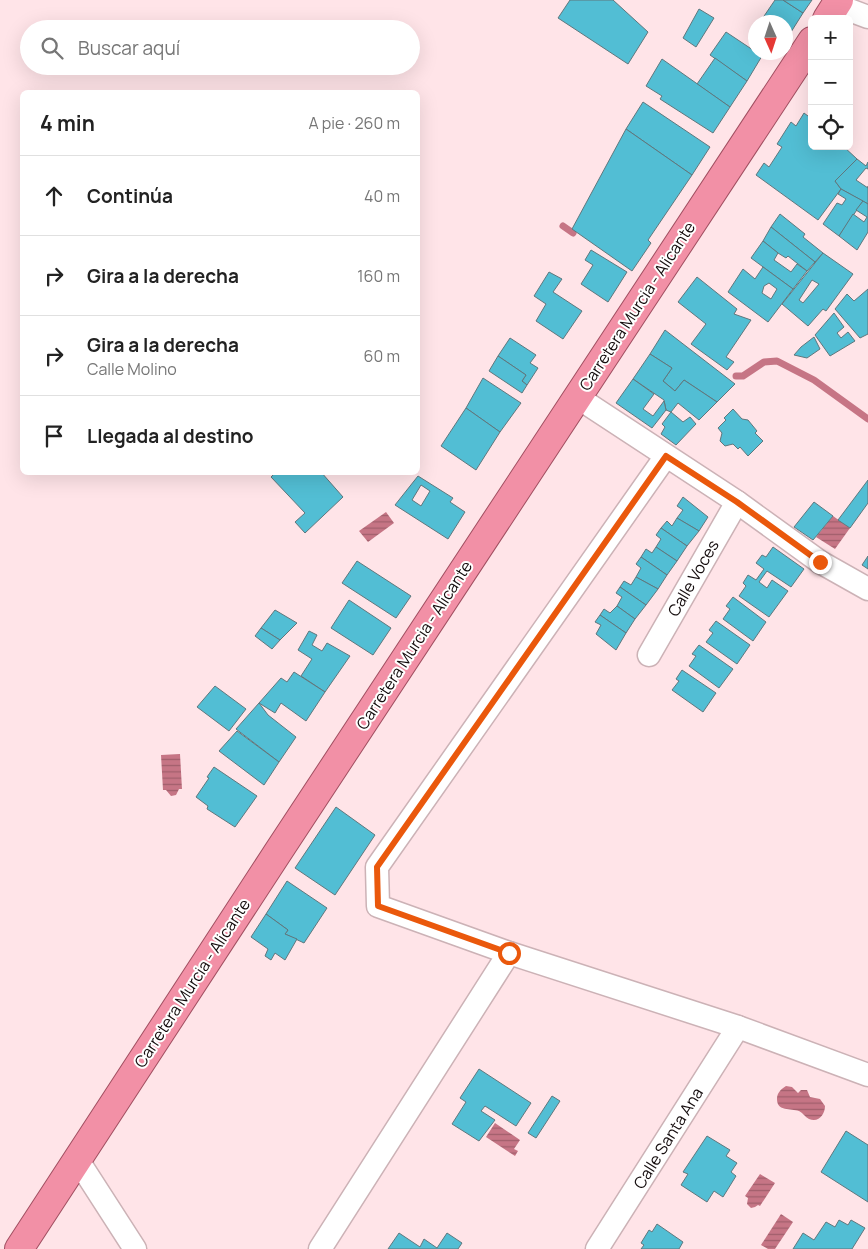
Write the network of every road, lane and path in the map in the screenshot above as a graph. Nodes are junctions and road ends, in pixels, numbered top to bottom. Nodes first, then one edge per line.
1 (834, 8) edge
2 (868, 17) edge
3 (808, 47) edge
4 (577, 397) junction
5 (666, 456) junction
6 (737, 502) junction
7 (868, 589) edge
8 (649, 654) dead end
9 (509, 953) junction
10 (738, 1027) junction
11 (868, 1075) edge
12 (77, 1159) junction
13 (18, 1249) edge
14 (135, 1249) edge
15 (320, 1249) edge
16 (597, 1249) edge

1 - 2 street
3 - 4 highway, Carretera Murcia - Alicante
4 - 5 street
4 - 12 highway, Carretera Murcia - Alicante
5 - 6 street
5 - 9 street
6 - 7 street
6 - 8 street, Calle Voces
9 - 10 street
9 - 15 street
10 - 11 street
10 - 16 street, Calle Santa Ana
12 - 13 highway, Carretera Murcia - Alicante
12 - 14 street

